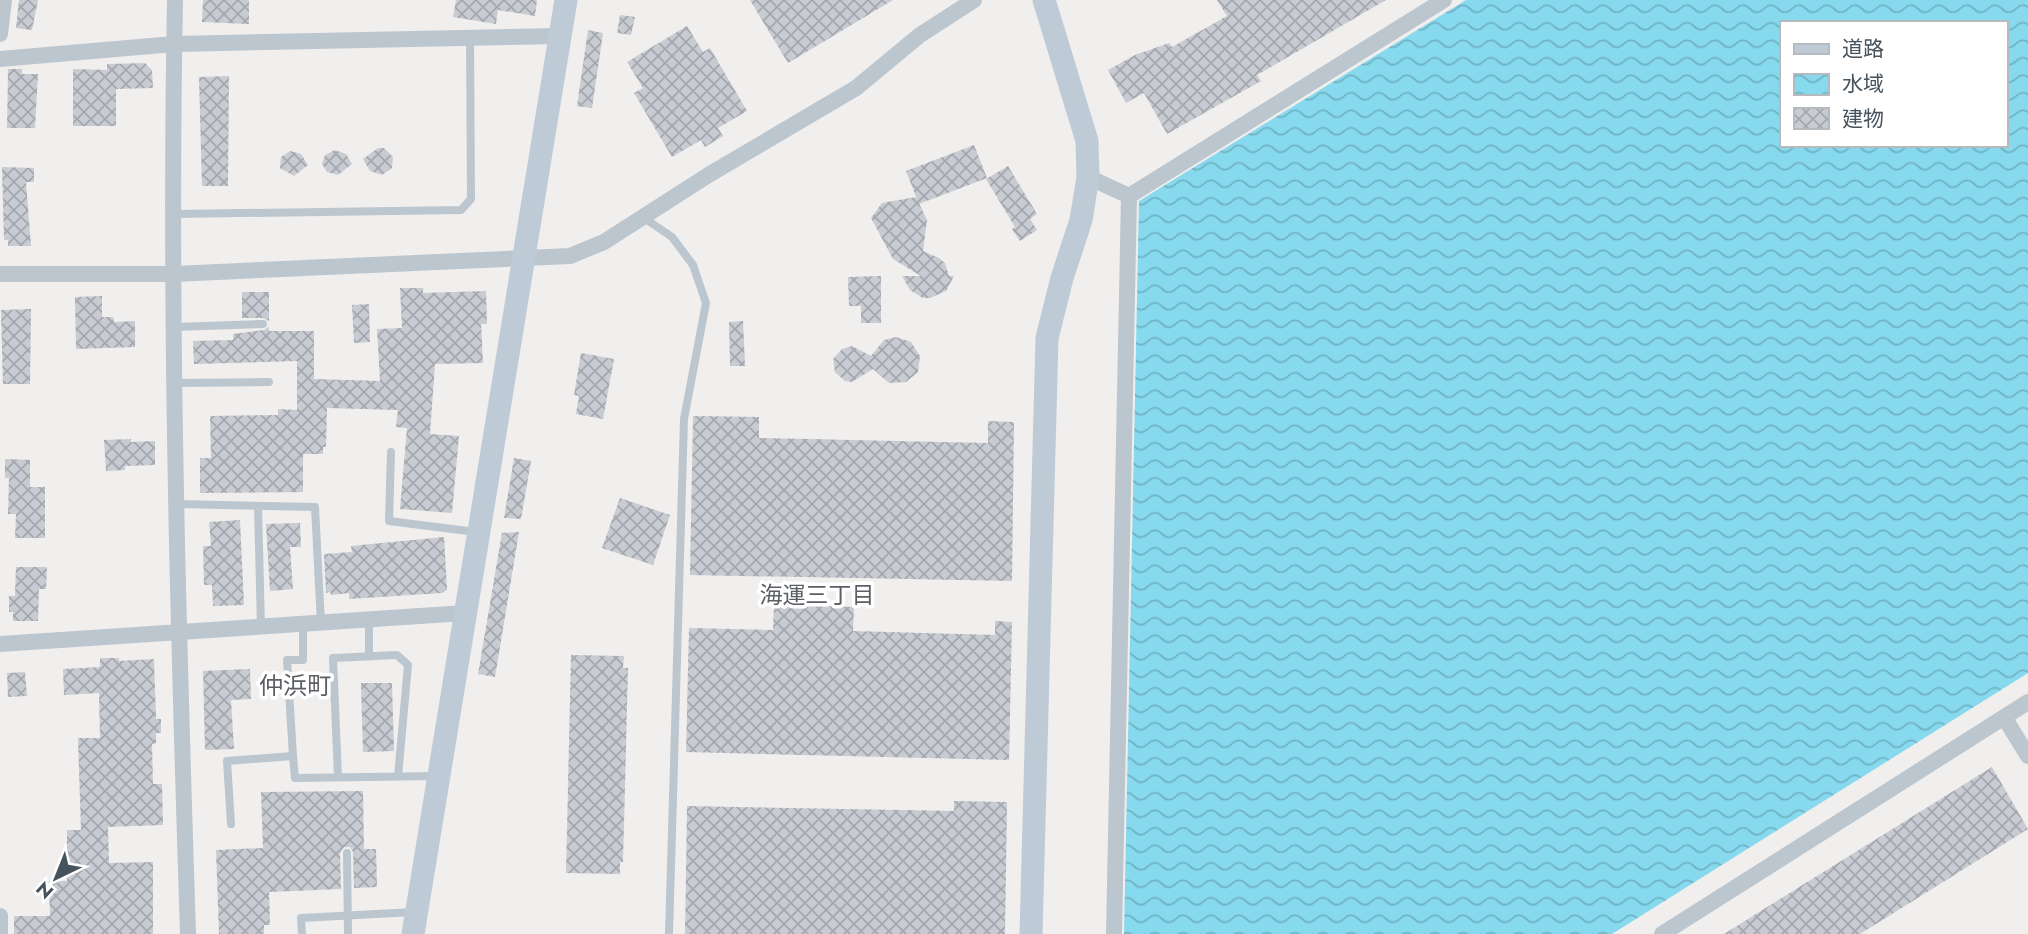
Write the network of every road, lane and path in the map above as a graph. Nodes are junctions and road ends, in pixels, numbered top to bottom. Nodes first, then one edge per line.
1 (4, 0) edge
2 (175, 0) edge
3 (566, 0) edge
4 (974, 0) edge
5 (1044, 0) edge
6 (1444, 0) edge
7 (0, 34) edge
8 (559, 36) junction
9 (470, 38) junction
10 (174, 44) junction
11 (0, 59) edge
12 (1088, 177) junction
13 (1129, 196) junction
14 (174, 214) junction
15 (644, 218) junction
16 (525, 260) junction
17 (0, 274) edge
18 (174, 274) junction
19 (263, 324) dead end
20 (174, 327) junction
21 (269, 382) dead end
22 (175, 383) junction
23 (391, 452) dead end
24 (177, 504) junction
25 (258, 506) junction
26 (479, 533) junction
27 (466, 613) junction
28 (369, 620) junction
29 (321, 624) junction
30 (303, 625) junction
31 (261, 628) junction
32 (178, 634) junction
33 (0, 644) edge
34 (369, 656) junction
35 (2028, 702) edge
36 (2004, 717) junction
37 (293, 756) junction
38 (2028, 756) edge
39 (439, 775) junction
40 (398, 776) junction
41 (338, 777) junction
42 (231, 824) dead end
43 (347, 853) dead end
44 (348, 914) junction
45 (0, 916) edge
46 (415, 923) edge
47 (1, 934) edge
48 (188, 934) edge
49 (302, 934) edge
50 (348, 934) edge
51 (669, 934) edge
52 (1031, 934) edge
53 (1114, 934) edge
54 (1662, 934) edge

1 - 7 street
2 - 10 street
3 - 8 street
4 - 15 street
5 - 12 street
6 - 13 street
8 - 9 street
8 - 16 street
9 - 10 street
9 - 14 lane
10 - 11 street
10 - 14 street
12 - 13 street
12 - 52 street
13 - 53 street
14 - 18 street
15 - 16 street
15 - 51 lane
16 - 18 street
16 - 26 street
17 - 18 street
18 - 20 street
19 - 20 lane
20 - 22 street
21 - 22 lane
22 - 24 street
23 - 26 lane
24 - 25 lane
24 - 32 street
25 - 29 lane
25 - 31 lane
26 - 27 street
27 - 28 street
27 - 39 street
28 - 29 street
28 - 34 lane
29 - 30 street
30 - 31 street
30 - 37 lane
31 - 32 street
32 - 33 street
32 - 48 street
34 - 40 lane
34 - 41 lane
35 - 36 street
36 - 38 street
36 - 54 street
37 - 41 lane
37 - 42 lane
39 - 40 lane
39 - 46 street
40 - 41 lane
43 - 44 lane
44 - 46 lane
44 - 49 lane
44 - 50 lane
45 - 47 street

